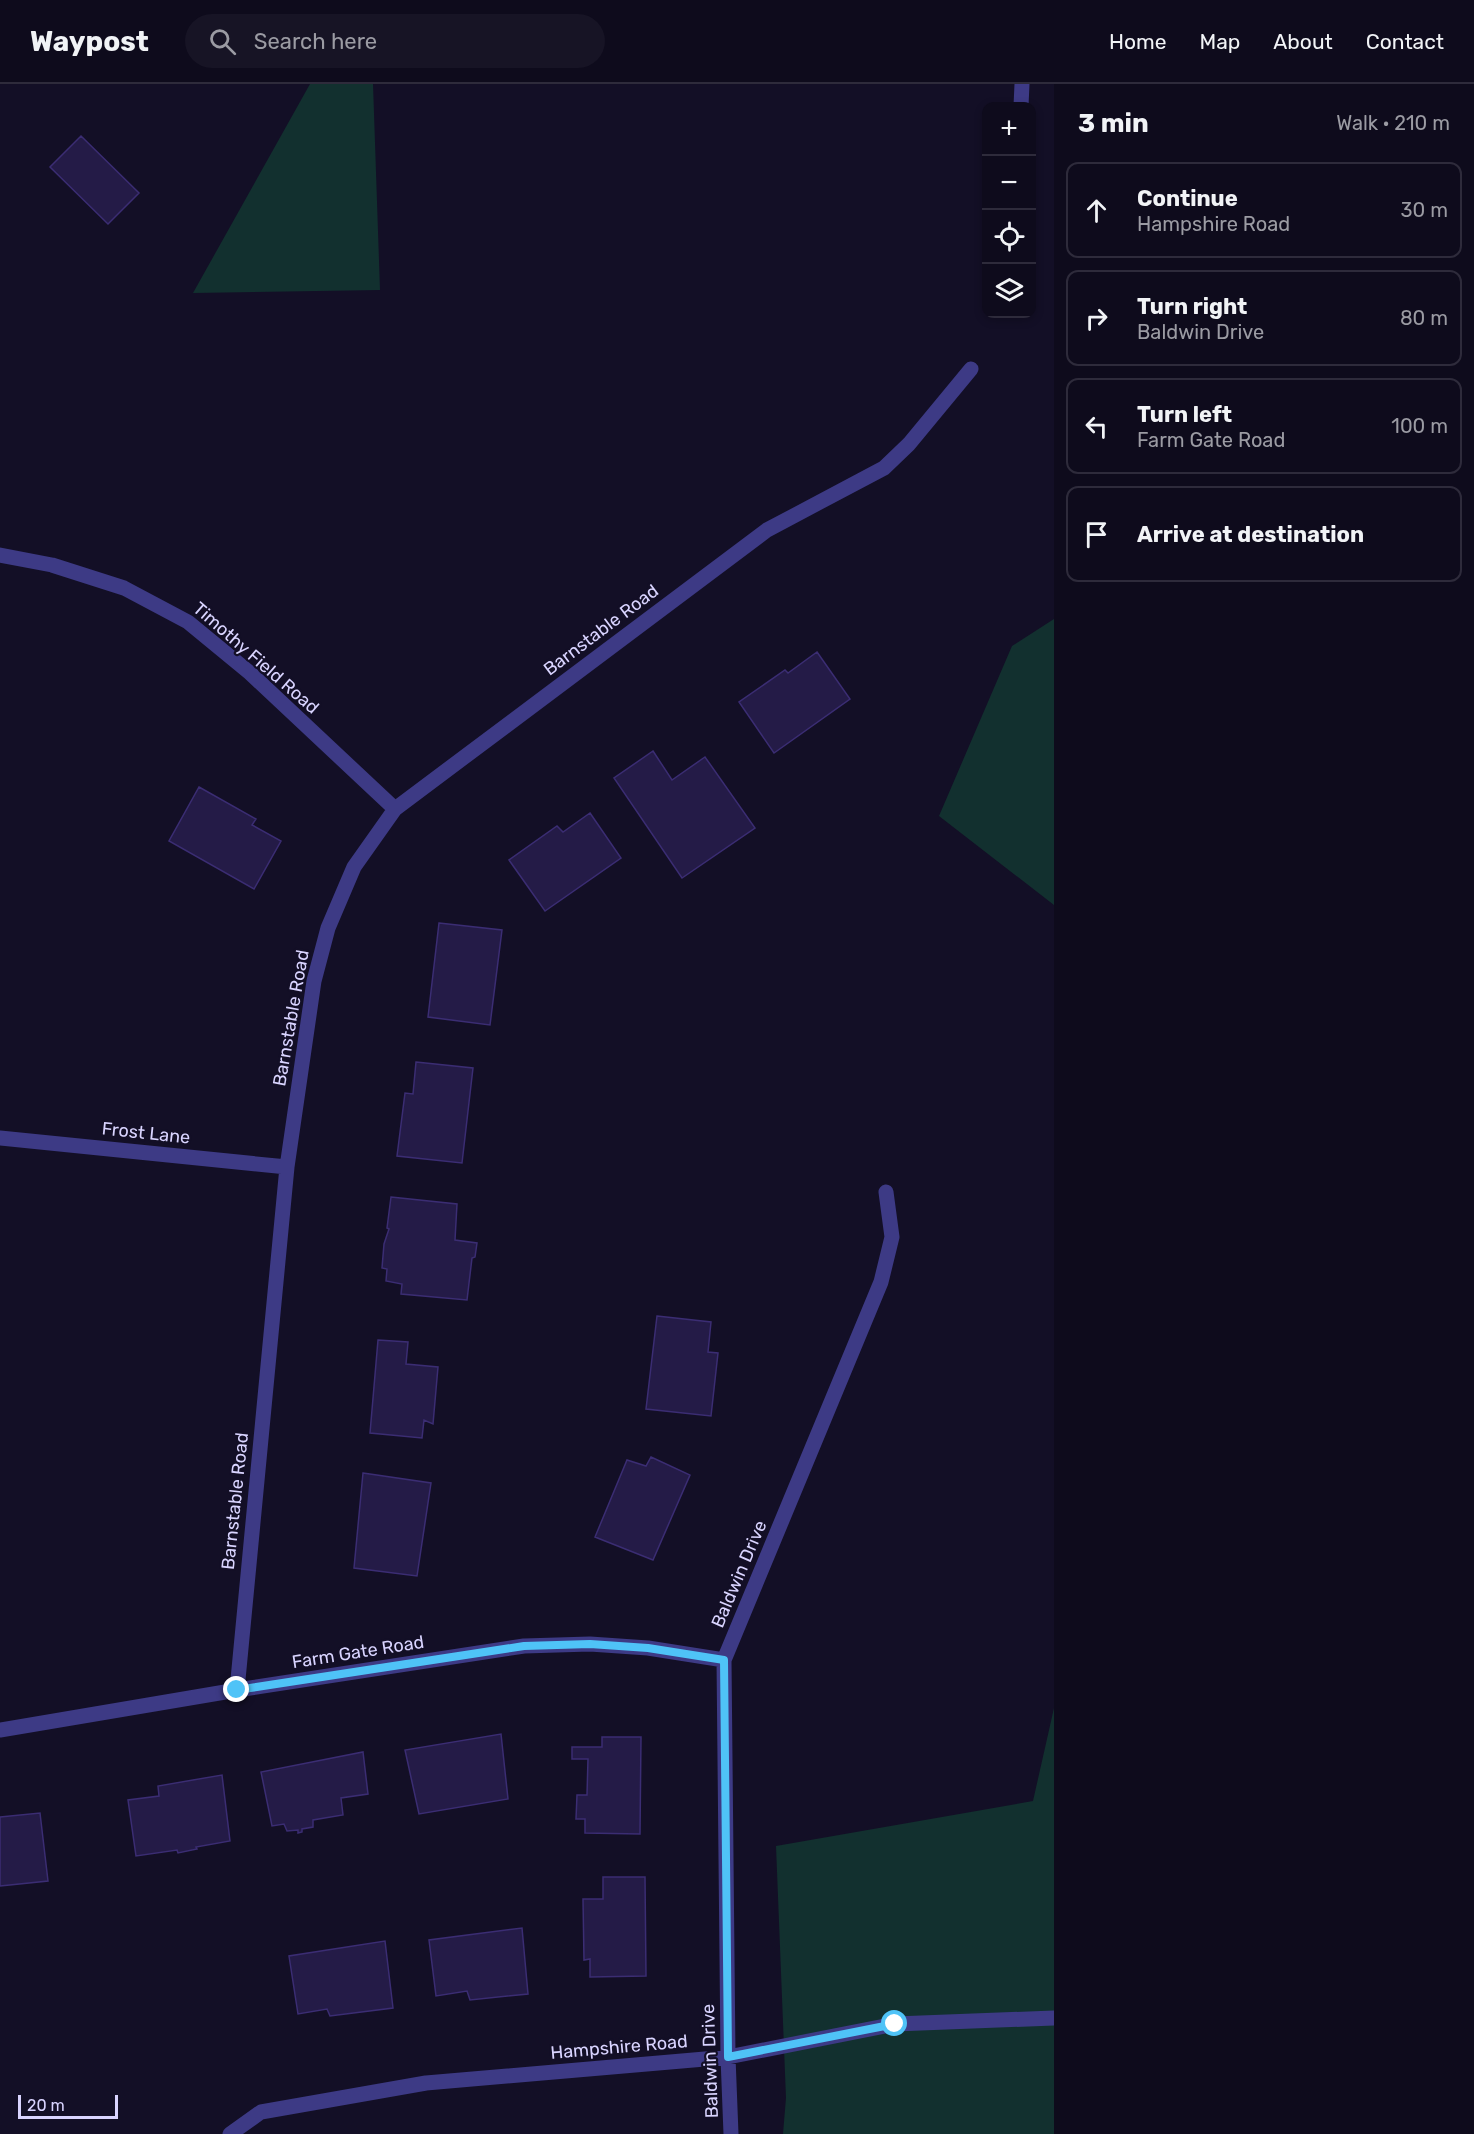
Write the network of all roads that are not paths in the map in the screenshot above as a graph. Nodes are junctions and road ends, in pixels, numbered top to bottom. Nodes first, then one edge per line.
1 (1022, 84) edge
2 (1022, 102) edge
3 (971, 369) dead end
4 (0, 555) edge
5 (395, 809) junction
6 (0, 1138) edge
7 (287, 1167) junction
8 (886, 1192) dead end
9 (724, 1660) junction
10 (237, 1690) junction
11 (0, 1730) edge
12 (1054, 2018) edge
13 (728, 2057) junction
14 (230, 2134) edge
15 (731, 2134) edge

1 - 2 street
3 - 5 street, Barnstable Road
4 - 5 street, Timothy Field Road
5 - 7 street, Barnstable Road
6 - 7 street, Frost Lane
7 - 10 street, Barnstable Road
8 - 9 street, Baldwin Drive
9 - 10 street, Farm Gate Road
9 - 13 street, Baldwin Drive
10 - 11 street, Farm Gate Road
12 - 13 street, Hampshire Road
13 - 14 street, Hampshire Road
13 - 15 street, Baldwin Drive

